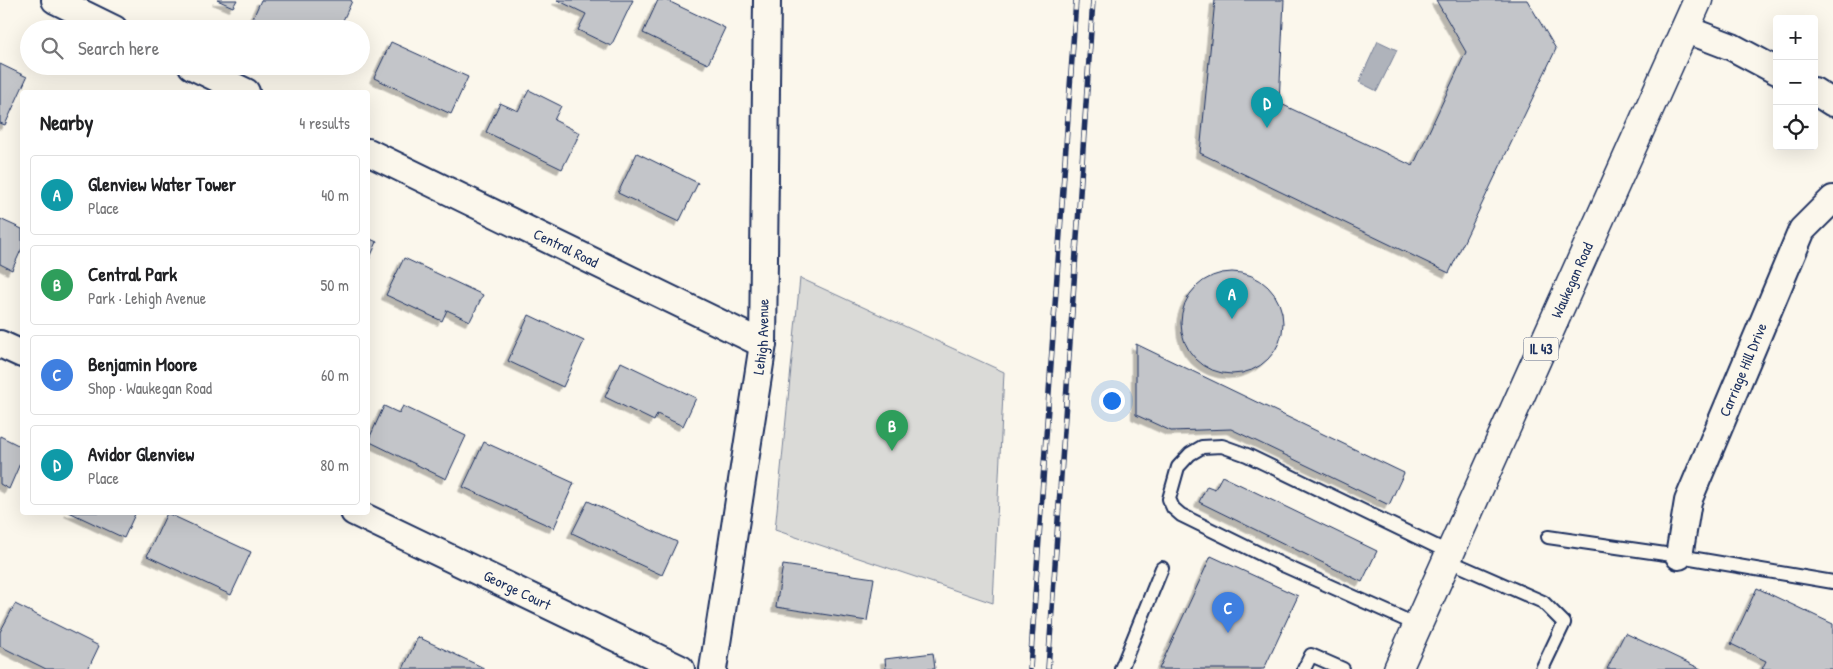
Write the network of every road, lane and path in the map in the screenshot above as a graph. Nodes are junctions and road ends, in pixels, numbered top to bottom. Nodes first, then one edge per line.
1 (55, 0) edge
2 (767, 0) edge
3 (1698, 0) edge
4 (96, 20) edge
5 (1685, 29) junction
6 (1773, 69) edge
7 (211, 75) edge
8 (242, 90) edge
9 (1818, 94) edge
10 (1833, 103) edge
11 (370, 153) edge
12 (1833, 199) edge
13 (0, 344) edge
14 (763, 344) junction
15 (20, 353) edge
16 (360, 515) edge
17 (1548, 536) dead end
18 (1448, 556) junction
19 (1679, 556) junction
20 (1162, 568) dead end
21 (1833, 582) edge
22 (1418, 625) junction
23 (682, 669) edge
24 (713, 669) edge
25 (1121, 669) edge
26 (1304, 669) edge
27 (1343, 669) edge
28 (1398, 669) edge
29 (1542, 669) edge

1 - 4 street
2 - 14 street, Lehigh Avenue
3 - 5 main road, Waukegan Road / IL 43
5 - 6 street
5 - 18 main road, Waukegan Road / IL 43
7 - 8 street
9 - 10 street
11 - 14 street, Central Road
12 - 19 street, Carriage Hill Drive
13 - 15 street
14 - 24 street, Lehigh Avenue
16 - 23 street, George Court
17 - 19 lane
18 - 22 main road, Waukegan Road / IL 43
18 - 22 lane
18 - 29 lane
19 - 21 lane
20 - 25 lane
22 - 28 main road, Waukegan Road / IL 43
26 - 27 lane

